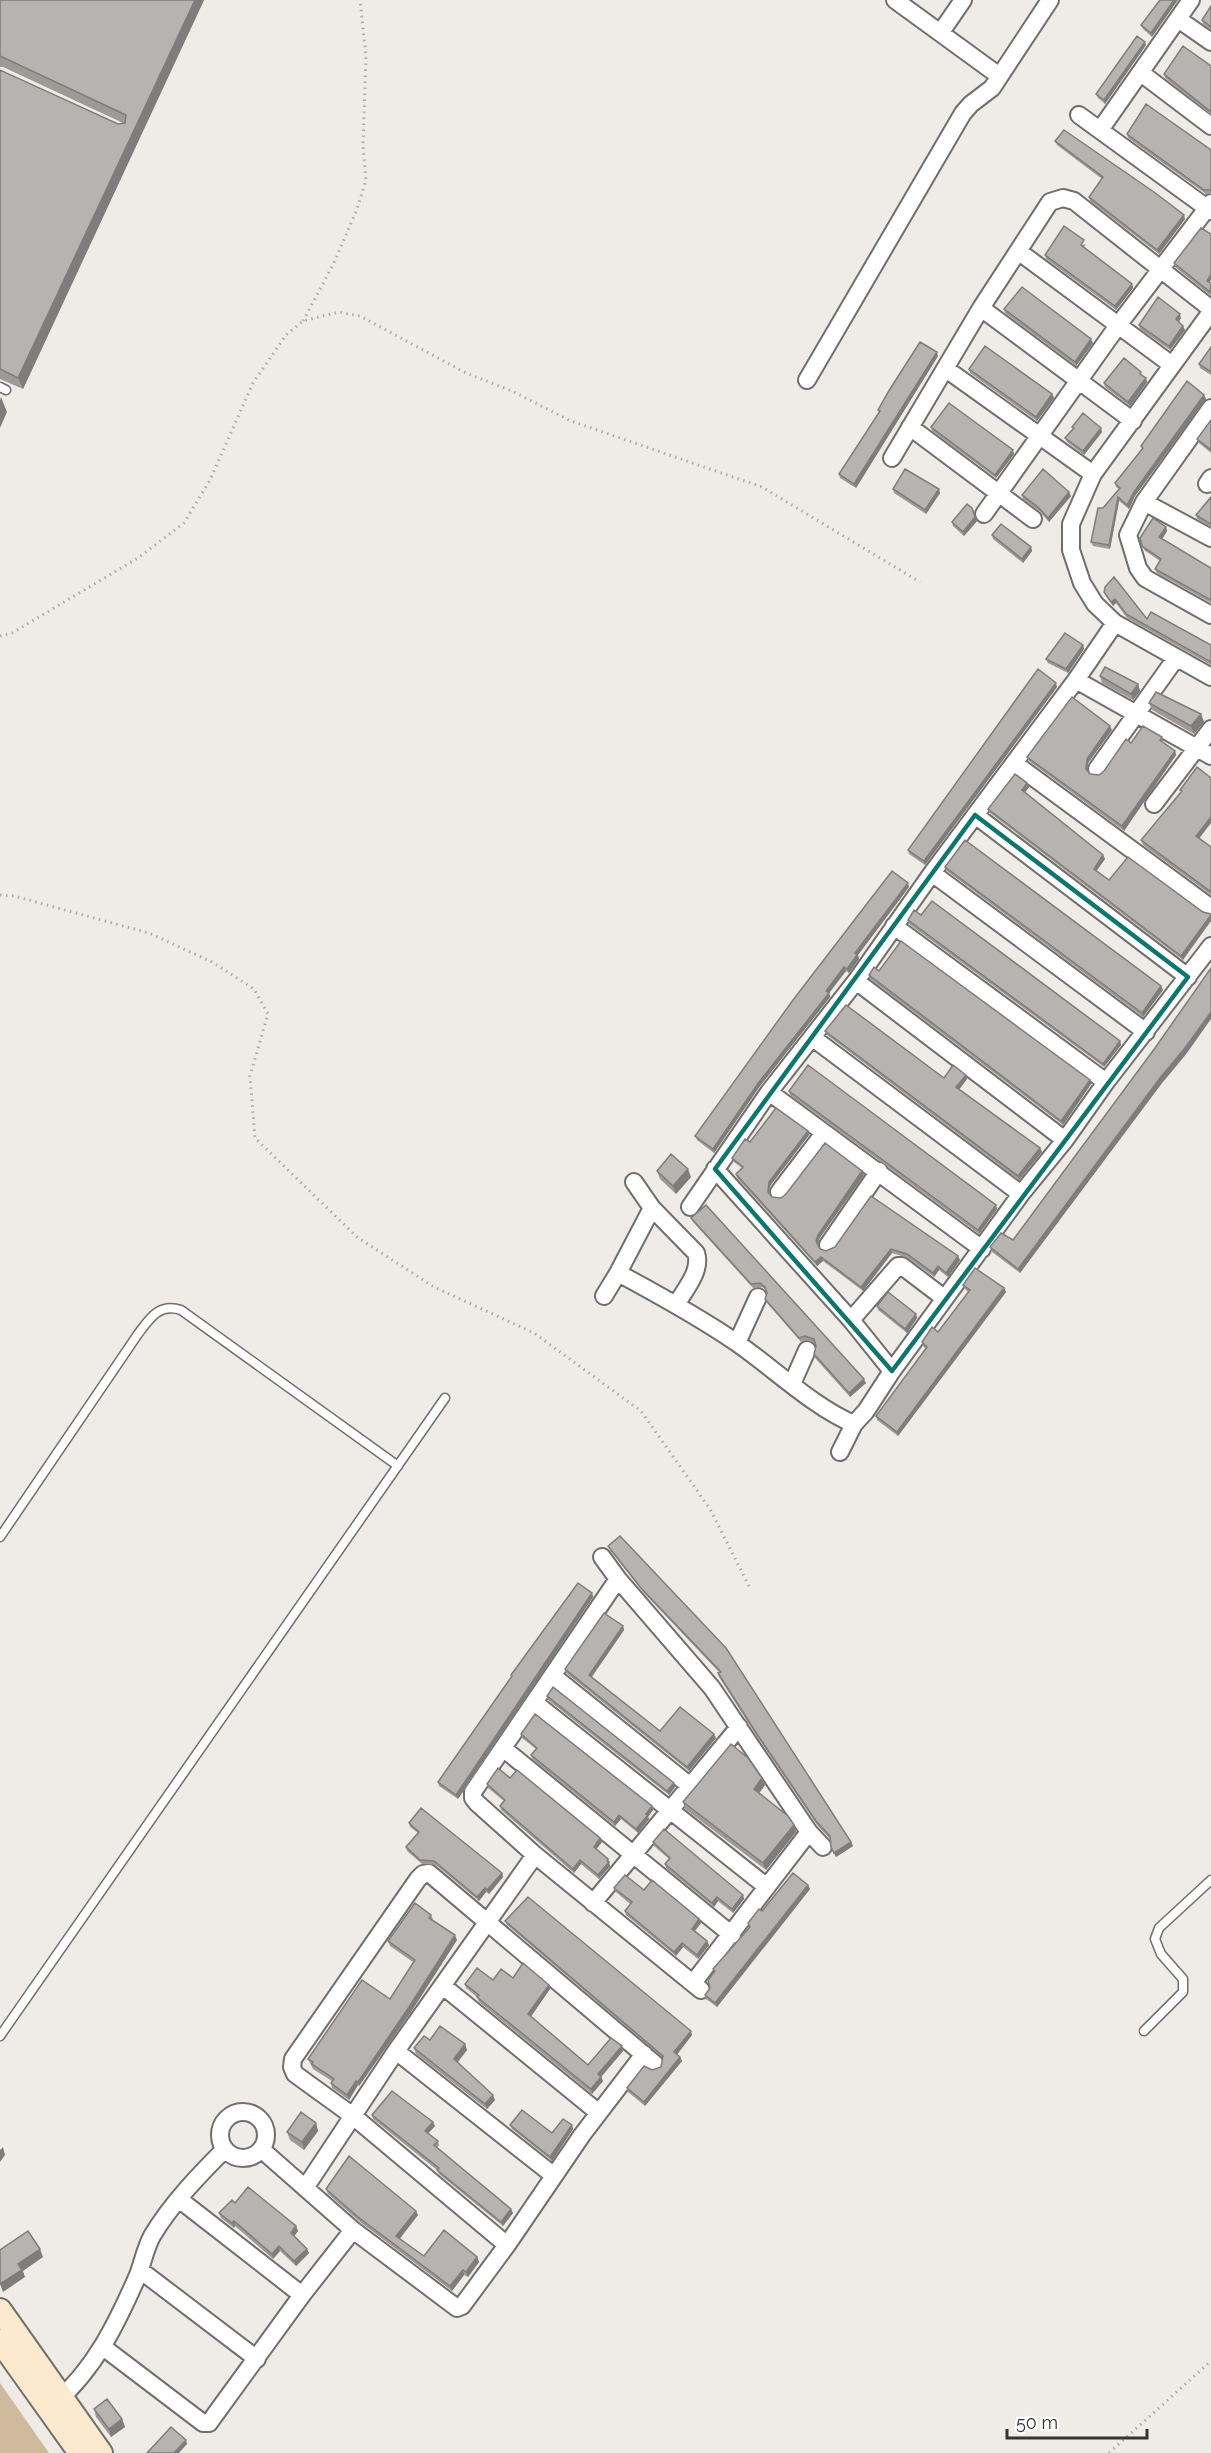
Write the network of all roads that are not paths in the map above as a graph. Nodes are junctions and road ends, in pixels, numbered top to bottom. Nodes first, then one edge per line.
1 (895, 0) edge
2 (963, 0) edge
3 (1050, 0) edge
4 (1191, 0) edge
5 (1178, 19) junction
6 (940, 32) junction
7 (1211, 42) edge
8 (1141, 73) junction
9 (998, 75) junction
10 (1079, 115) dead end
11 (1211, 126) edge
12 (1100, 130) junction
13 (1210, 208) edge
14 (1018, 251) junction
15 (1160, 268) junction
16 (981, 308) junction
17 (1211, 311) edge
18 (1119, 324) junction
19 (1172, 365) junction
20 (946, 369) junction
21 (807, 380) dead end
22 (1080, 382) junction
23 (1211, 408) edge
24 (1133, 421) junction
25 (910, 427) junction
26 (1041, 437) junction
27 (892, 458) dead end
28 (1093, 474) junction
29 (1000, 493) junction
30 (1144, 502) junction
31 (984, 514) dead end
32 (1033, 519) dead end
33 (1211, 538) edge
34 (1211, 615) edge
35 (1115, 623) junction
36 (1176, 658) junction
37 (1211, 677) edge
38 (1077, 680) junction
39 (1138, 713) junction
40 (1211, 729) edge
41 (1205, 752) edge
42 (1014, 763) junction
43 (1097, 768) dead end
44 (1154, 804) dead end
45 (975, 815) junction
46 (932, 873) junction
47 (1211, 908) edge
48 (894, 926) junction
49 (1211, 946) edge
50 (1188, 977) junction
51 (856, 981) junction
52 (1146, 1032) junction
53 (813, 1038) junction
54 (1106, 1082) junction
55 (769, 1092) junction
56 (824, 1132) junction
57 (1065, 1140) junction
58 (715, 1169) junction
59 (879, 1171) junction
60 (634, 1182) dead end
61 (779, 1192) dead end
62 (1021, 1194) junction
63 (690, 1207) dead end
64 (652, 1208) junction
65 (828, 1245) dead end
66 (982, 1249) junction
67 (618, 1273) junction
68 (604, 1296) dead end
69 (758, 1297) dead end
70 (944, 1298) junction
71 (676, 1305) junction
72 (851, 1320) junction
73 (737, 1343) junction
74 (807, 1350) dead end
75 (892, 1371) junction
76 (792, 1384) junction
77 (445, 1398) dead end
78 (854, 1424) junction
79 (840, 1452) dead end
80 (398, 1466) junction
81 (0, 1537) edge
82 (602, 1557) dead end
83 (618, 1579) junction
84 (553, 1676) junction
85 (535, 1703) junction
86 (739, 1727) junction
87 (504, 1749) junction
88 (689, 1785) junction
89 (670, 1810) junction
90 (809, 1832) junction
91 (823, 1847) dead end
92 (632, 1854) junction
93 (535, 1855) junction
94 (1211, 1880) edge
95 (767, 1887) junction
96 (593, 1903) junction
97 (488, 1921) junction
98 (732, 1935) junction
99 (443, 1986) junction
100 (1144, 2031) dead end
101 (0, 2036) edge
102 (396, 2051) junction
103 (599, 2113) junction
104 (353, 2116) junction
105 (225, 2149) junction
106 (261, 2149) junction
107 (553, 2175) junction
108 (305, 2188) junction
109 (180, 2200) junction
110 (353, 2230) junction
111 (507, 2244) junction
112 (140, 2270) junction
113 (302, 2295) junction
114 (0, 2310) edge
115 (0, 2341) edge
116 (103, 2347) junction
117 (257, 2358) junction
118 (55, 2403) junction
119 (80, 2453) edge
120 (101, 2453) edge

1 - 6 street
2 - 6 street
3 - 9 street
4 - 5 street
5 - 7 street
5 - 8 street
6 - 9 street
8 - 11 street
8 - 12 street
9 - 21 street
10 - 12 street
12 - 13 street
13 - 15 street
14 - 15 street
14 - 16 street
14 - 18 street
15 - 17 street
15 - 18 street
16 - 20 street
16 - 22 street
17 - 19 street
18 - 19 street
18 - 22 street
19 - 24 street
20 - 25 street
20 - 26 street
22 - 24 street
22 - 26 street
23 - 30 street
24 - 28 street
25 - 27 street
25 - 29 street
26 - 28 street
26 - 29 street
28 - 35 street
29 - 31 street
29 - 32 street
30 - 33 street
30 - 34 street
35 - 36 street
35 - 38 street
36 - 37 street
36 - 39 street
38 - 39 street
38 - 42 street
39 - 41 street
39 - 43 street
40 - 41 street
41 - 44 street
42 - 45 street
42 - 47 street
45 - 46 street
45 - 50 street
46 - 48 street
46 - 52 street
48 - 51 street
48 - 54 street
49 - 50 street
50 - 52 street
51 - 53 street
51 - 57 street
52 - 54 street
53 - 55 street
53 - 62 street
54 - 57 street
55 - 56 street
55 - 58 street
56 - 59 street
56 - 61 street
57 - 62 street
58 - 63 street
58 - 72 street
59 - 65 street
59 - 66 street
60 - 64 street
62 - 66 street
64 - 67 street
64 - 71 street
66 - 70 street
67 - 68 street
67 - 71 street
69 - 73 street
70 - 72 street
70 - 75 street
71 - 73 street
72 - 75 street
73 - 76 street
74 - 76 street
75 - 78 street
76 - 78 street
77 - 80 lane
78 - 79 street
80 - 81 lane
80 - 101 lane
82 - 83 street
83 - 84 street
83 - 86 street
84 - 85 street
84 - 88 street
85 - 87 street
85 - 89 street
86 - 88 street
86 - 90 street
87 - 92 street
87 - 93 street
88 - 89 street
89 - 92 street
89 - 95 street
90 - 91 street
90 - 95 street
92 - 96 street
92 - 98 street
93 - 96 street
93 - 97 street
94 - 100 lane
95 - 98 street
96 - 98 street
97 - 99 street
97 - 103 street
97 - 104 street
99 - 102 street
99 - 103 street
102 - 104 street
102 - 107 street
103 - 107 street
104 - 108 street
104 - 111 street
105 - 106 street
105 - 106 street
105 - 109 street
106 - 108 street
107 - 111 street
108 - 110 street
109 - 112 street
109 - 113 street
110 - 111 street
110 - 113 street
112 - 116 street
112 - 117 street
113 - 117 street
114 - 118 main road
115 - 118 main road
116 - 117 street
116 - 118 street
118 - 119 main road
118 - 120 main road

